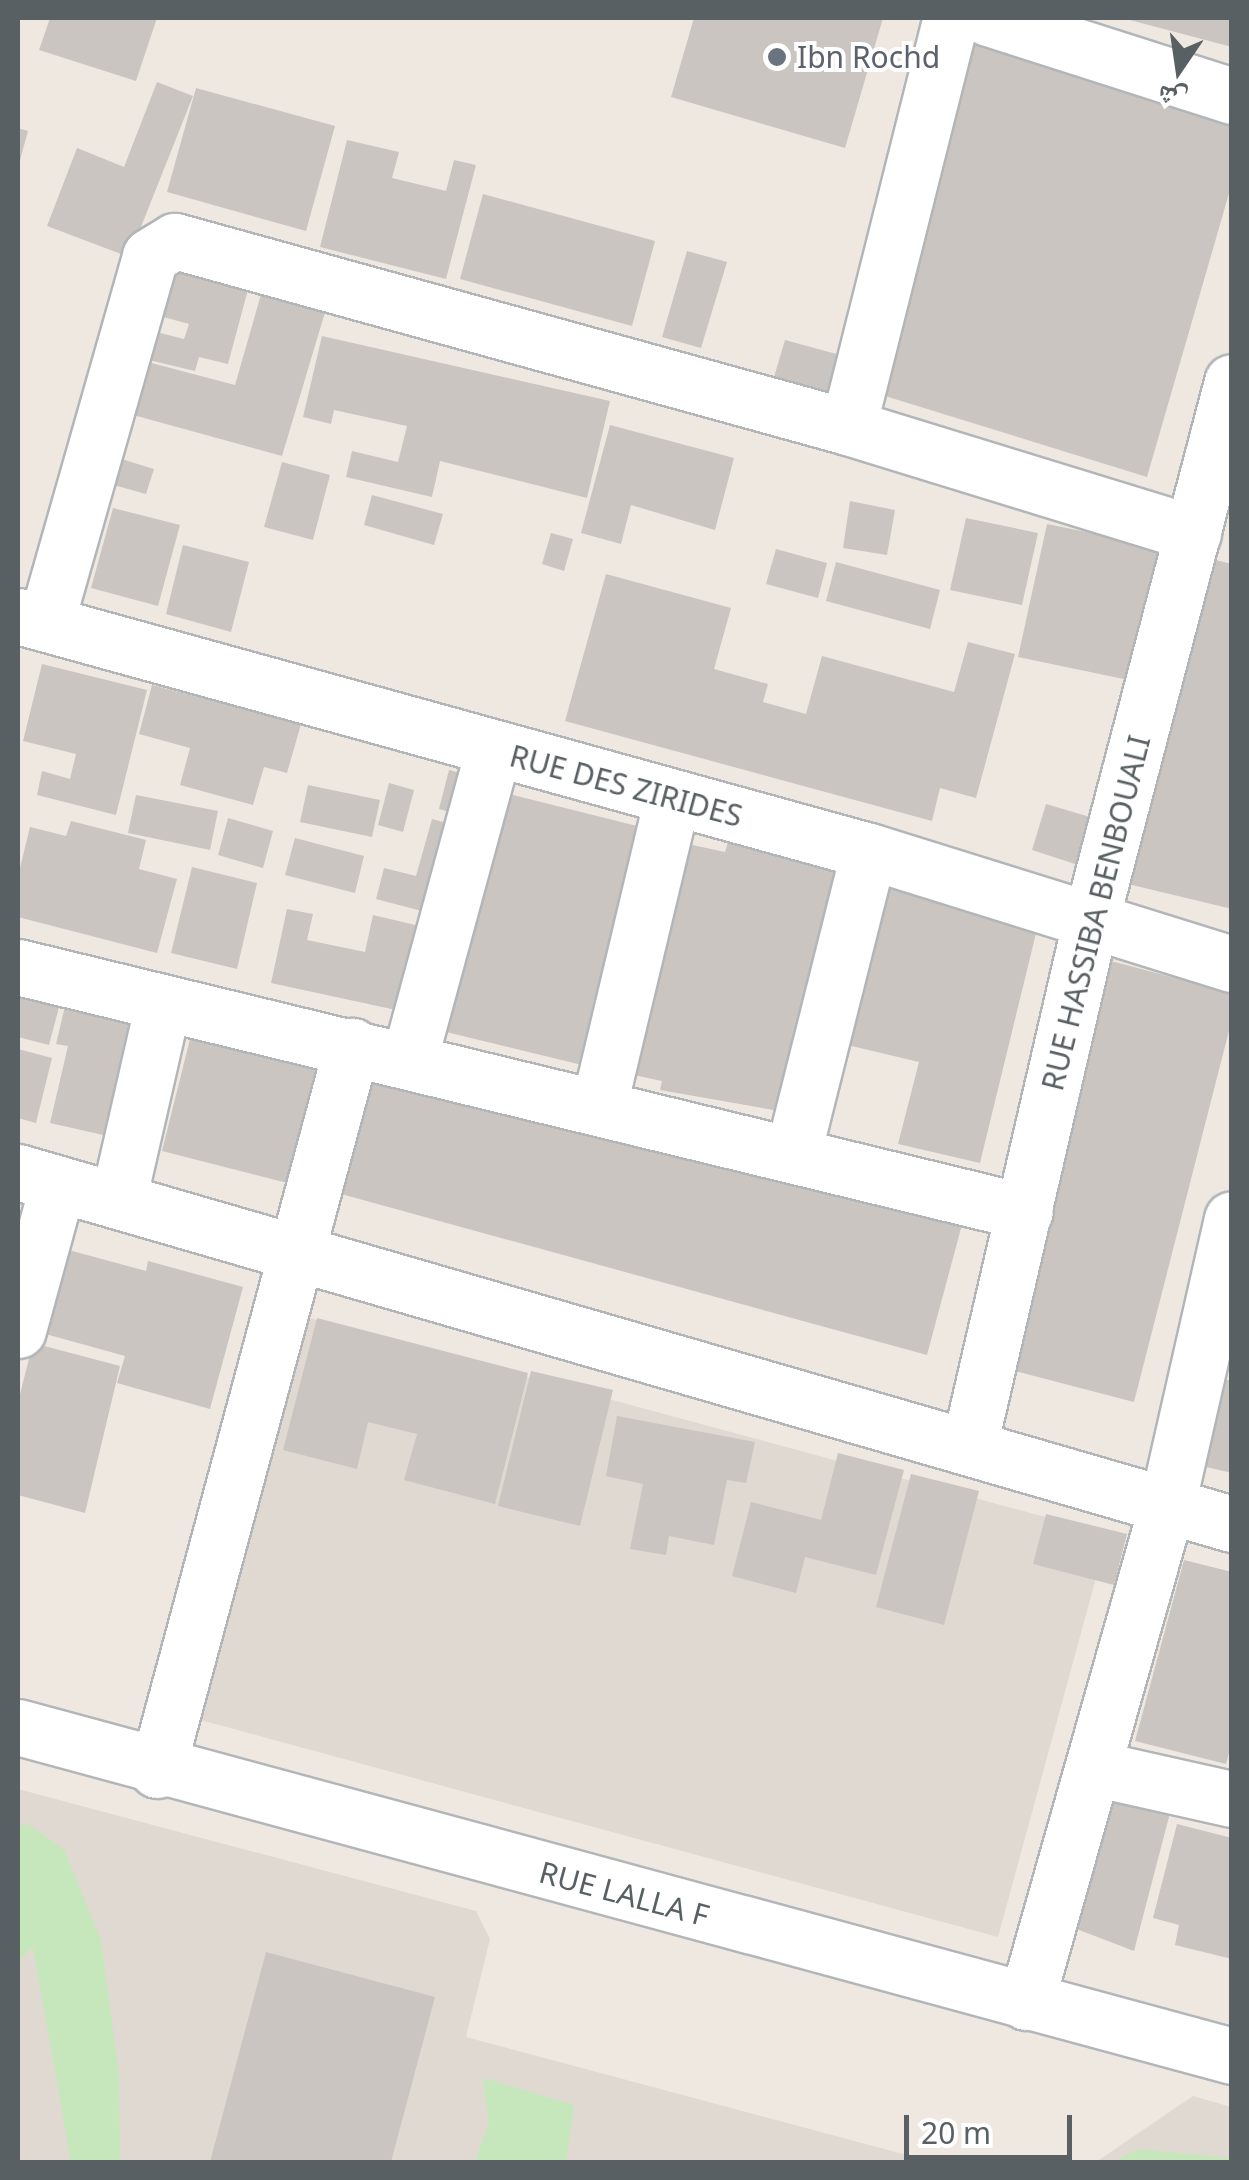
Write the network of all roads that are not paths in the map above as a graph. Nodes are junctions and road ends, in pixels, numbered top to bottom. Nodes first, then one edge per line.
1 (952, 18) edge
2 (988, 18) edge
3 (1232, 96) edge
4 (1232, 382) edge
5 (848, 427) junction
6 (1208, 524) edge
7 (32, 619) edge
8 (493, 750) junction
9 (672, 799) junction
10 (869, 851) junction
11 (1091, 919) junction
12 (1232, 964) edge
13 (18, 967) edge
14 (163, 1004) junction
15 (352, 1046) junction
16 (409, 1060) junction
17 (599, 1105) junction
18 (793, 1153) junction
19 (38, 1178) edge
20 (118, 1200) junction
21 (1025, 1212) junction
22 (1232, 1219) edge
23 (300, 1250) junction
24 (18, 1330) edge
25 (969, 1446) junction
26 (1167, 1505) junction
27 (1232, 1524) edge
28 (18, 1727) edge
29 (1093, 1768) junction
30 (157, 1770) junction
31 (1232, 1800) edge
32 (1026, 2002) junction
33 (1232, 2056) edge

1 - 5 street
2 - 3 street
4 - 6 street, RUE HASSIBA BENBOUALI
5 - 6 street
5 - 7 street
6 - 11 street, RUE HASSIBA BENBOUALI
7 - 8 street, RUE DES ZIRIDES
8 - 9 street, RUE DES ZIRIDES
8 - 16 street
9 - 10 street, RUE DES ZIRIDES
9 - 17 street
10 - 11 street, RUE DES ZIRIDES
10 - 18 street
11 - 12 street, RUE DES ZIRIDES
11 - 21 street, RUE HASSIBA BENBOUALI
13 - 14 street
14 - 15 street
14 - 20 street
15 - 16 street
15 - 23 street
16 - 17 street
17 - 18 street
18 - 21 street
19 - 20 street
19 - 24 street
20 - 23 street
21 - 25 street, RUE HASSIBA BENBOUALI
22 - 26 street
23 - 25 street
23 - 30 street
25 - 26 street
26 - 27 street
26 - 29 street
28 - 30 street, RUE LALLA F
29 - 31 street
29 - 32 street
30 - 32 street, RUE LALLA F
32 - 33 street, RUE LALLA F

